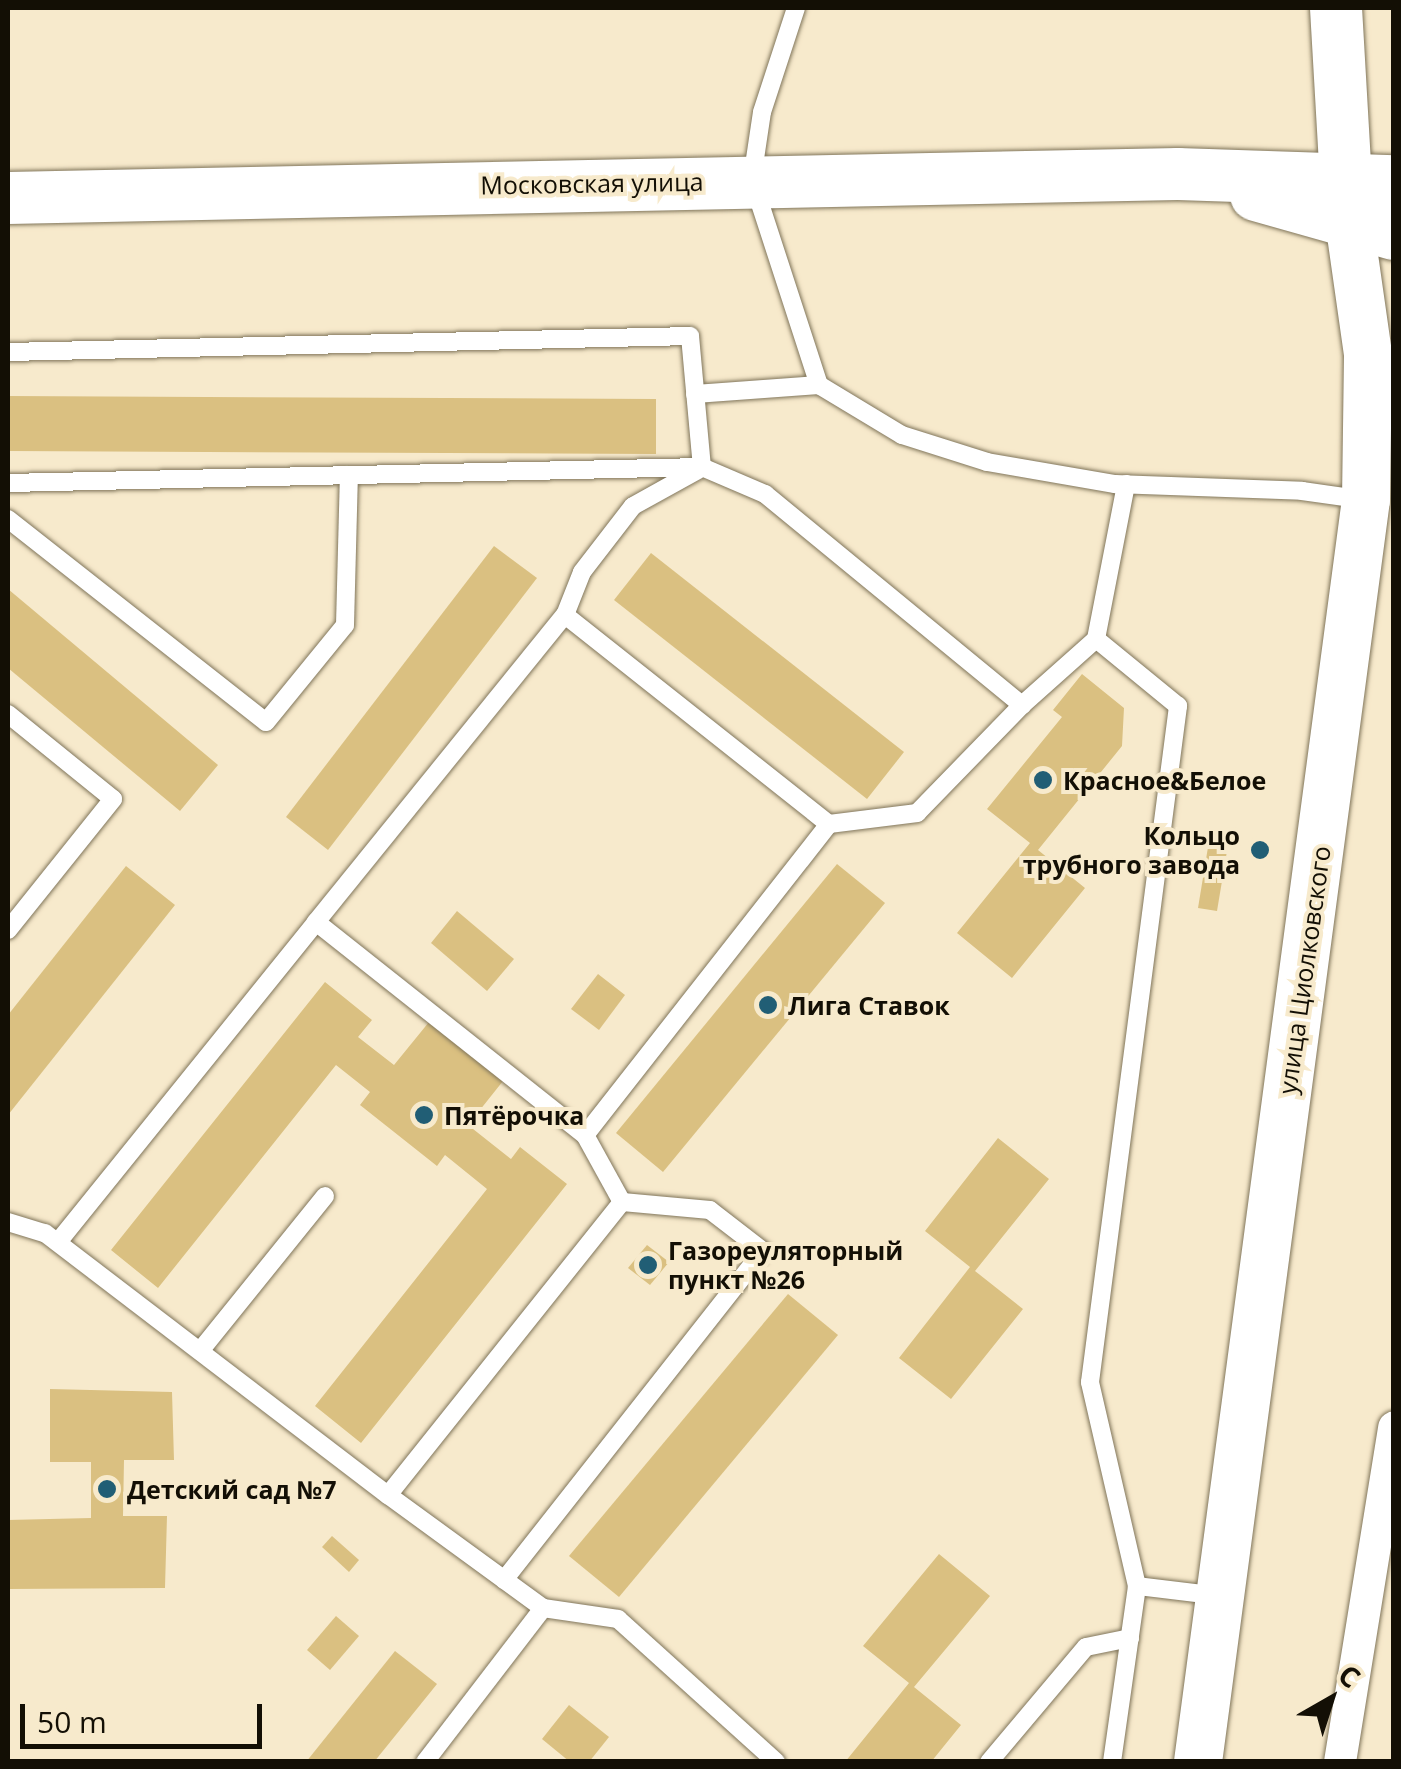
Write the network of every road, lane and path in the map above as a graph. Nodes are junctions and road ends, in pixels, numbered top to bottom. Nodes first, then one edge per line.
1 (796, 8) edge
2 (1343, 15) edge
3 (752, 179) junction
4 (8, 198) edge
5 (1370, 203) edge
6 (8, 352) edge
7 (819, 384) junction
8 (695, 394) junction
9 (702, 467) junction
10 (349, 475) junction
11 (8, 484) edge
12 (1126, 484) junction
13 (1366, 500) junction
14 (8, 519) edge
15 (565, 615) junction
16 (1096, 639) junction
17 (1022, 705) junction
18 (8, 714) edge
19 (829, 824) junction
20 (316, 922) junction
21 (8, 930) edge
22 (585, 1135) junction
23 (325, 1196) dead end
24 (622, 1202) junction
25 (8, 1222) edge
26 (58, 1242) junction
27 (200, 1351) junction
28 (1394, 1427) edge
29 (388, 1495) junction
30 (1388, 1500) edge
31 (504, 1580) junction
32 (1137, 1586) junction
33 (1220, 1596) junction
34 (543, 1608) junction
35 (1130, 1638) junction
36 (425, 1762) edge
37 (776, 1762) edge
38 (990, 1762) edge
39 (1112, 1762) edge
40 (1198, 1762) edge
41 (1340, 1762) edge

1 - 3 lane
2 - 5 main road
3 - 4 main road, Московская улица
3 - 5 main road, Московская улица
3 - 7 lane
5 - 13 main road, улица Циолковского
6 - 8 lane
7 - 8 lane
7 - 12 lane
8 - 9 lane
9 - 10 lane
9 - 15 lane
9 - 17 lane
10 - 11 lane
10 - 14 lane
12 - 13 lane
12 - 16 lane
13 - 33 main road, улица Циолковского
15 - 19 lane
15 - 20 lane
16 - 17 lane
16 - 32 lane
17 - 19 lane
18 - 21 lane
19 - 22 lane
20 - 22 lane
20 - 26 lane
22 - 24 lane
23 - 27 lane
24 - 29 lane
24 - 31 lane
25 - 26 lane
26 - 27 lane
27 - 29 lane
28 - 30 street
29 - 31 lane
30 - 41 street
31 - 34 lane
32 - 33 lane
32 - 35 lane
33 - 40 main road, улица Циолковского
34 - 36 lane
34 - 37 lane
35 - 38 lane
35 - 39 lane

